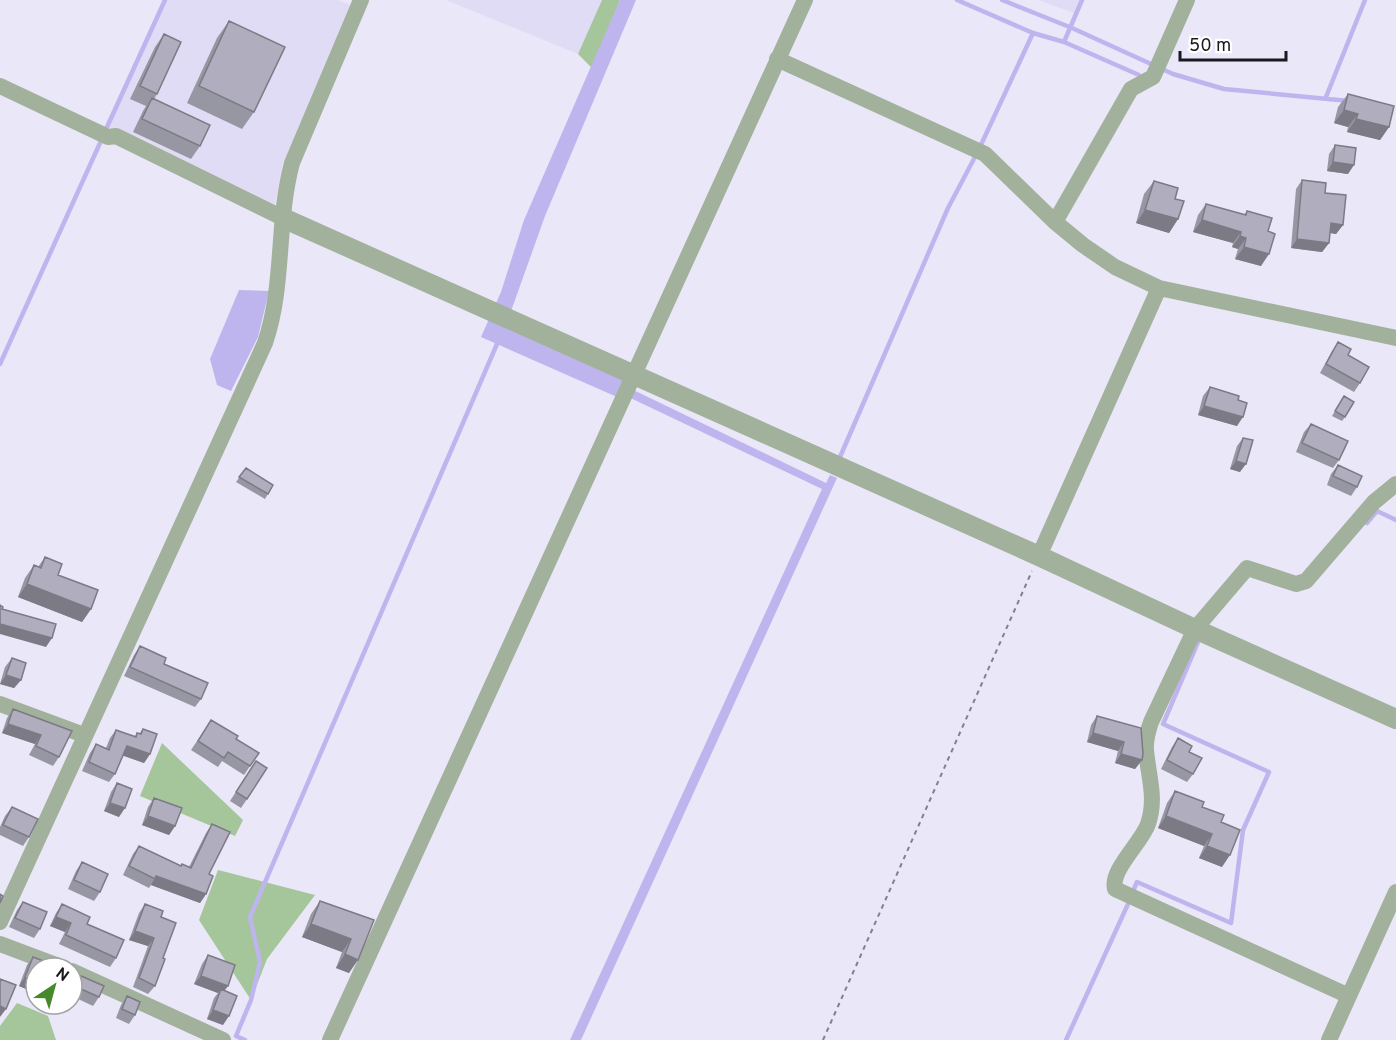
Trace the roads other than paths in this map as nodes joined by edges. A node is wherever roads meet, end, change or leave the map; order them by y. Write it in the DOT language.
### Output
graph roads {
  1 [pos="361,0"];
  2 [pos="805,0"];
  3 [pos="1187,0"];
  4 [pos="777,58"];
  5 [pos="0,86"];
  6 [pos="283,218"];
  7 [pos="1055,222"];
  8 [pos="1159,288"];
  9 [pos="1396,338"];
  10 [pos="635,375"];
  11 [pos="1396,484"];
  12 [pos="1040,556"];
  13 [pos="1195,629"];
  14 [pos="0,704"];
  15 [pos="1396,719"];
  16 [pos="84,735"];
  17 [pos="1396,892"];
  18 [pos="0,922"];
  19 [pos="0,944"];
  20 [pos="32,956"];
  21 [pos="84,976"];
  22 [pos="1349,996"];
  23 [pos="223,1040"];
  24 [pos="330,1040"];
  25 [pos="1329,1040"];
  1 -- 6 [label="street"];
  2 -- 4 [label="street"];
  3 -- 7 [label="street"];
  4 -- 7 [label="street"];
  4 -- 10 [label="street"];
  5 -- 6 [label="street"];
  6 -- 10 [label="street"];
  6 -- 16 [label="street"];
  7 -- 8 [label="street"];
  8 -- 9 [label="street"];
  8 -- 12 [label="street"];
  10 -- 12 [label="street"];
  10 -- 24 [label="street"];
  11 -- 13 [label="street"];
  12 -- 13 [label="street"];
  13 -- 15 [label="street"];
  13 -- 22 [label="street"];
  14 -- 16 [label="street"];
  16 -- 18 [label="street"];
  17 -- 22 [label="street"];
  19 -- 20 [label="street"];
  21 -- 23 [label="street"];
  22 -- 25 [label="street"];
}
